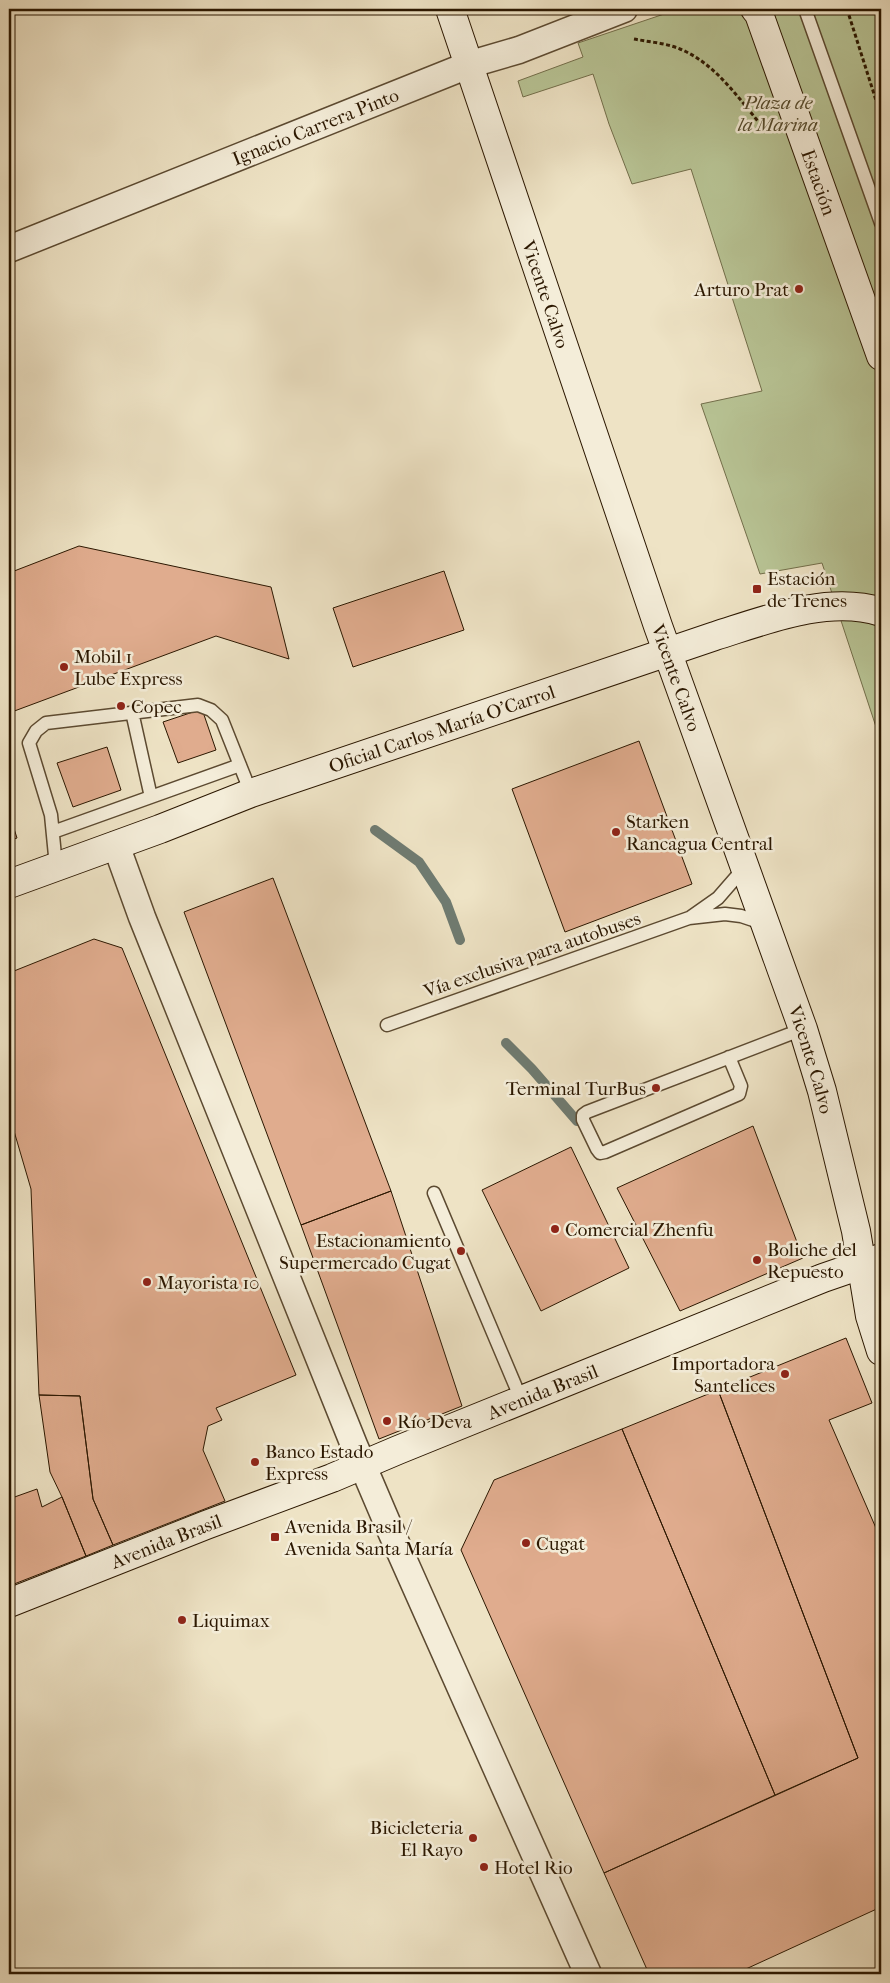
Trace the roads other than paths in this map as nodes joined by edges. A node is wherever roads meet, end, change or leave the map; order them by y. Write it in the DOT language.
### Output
graph roads {
  1 [pos="450,9"];
  2 [pos="624,9"];
  3 [pos="755,9"];
  4 [pos="804,9"];
  5 [pos="471,64"];
  6 [pos="881,223"];
  7 [pos="9,249"];
  8 [pos="881,356"];
  9 [pos="881,612"];
  10 [pos="668,651"];
  11 [pos="132,712"];
  12 [pos="240,765"];
  13 [pos="251,792"];
  14 [pos="151,797"];
  15 [pos="53,832"];
  16 [pos="116,845"];
  17 [pos="56,866"];
  18 [pos="745,867"];
  19 [pos="9,884"];
  20 [pos="689,918"];
  21 [pos="766,924"];
  22 [pos="387,1025"];
  23 [pos="803,1028"];
  24 [pos="729,1057"];
  25 [pos="434,1193"];
  26 [pos="871,1262"];
  27 [pos="881,1351"];
  28 [pos="521,1399"];
  29 [pos="363,1464"];
  30 [pos="9,1603"];
  31 [pos="588,1974"];
  1 -- 5 [label="main road, Vicente Calvo"];
  2 -- 5 [label="street, Ignacio Carrera Pinto"];
  3 -- 8 [label="main road, Estación"];
  4 -- 6 [label="lane"];
  5 -- 7 [label="street, Ignacio Carrera Pinto"];
  5 -- 10 [label="main road, Vicente Calvo"];
  9 -- 10 [label="main road, Oficial Carlos María O'Carrol"];
  10 -- 13 [label="main road, Oficial Carlos María O'Carrol"];
  10 -- 18 [label="main road, Vicente Calvo"];
  11 -- 12 [label="lane"];
  11 -- 14 [label="lane"];
  11 -- 15 [label="lane"];
  12 -- 13 [label="lane"];
  12 -- 14 [label="lane"];
  13 -- 16 [label="main road, Oficial Carlos María O'Carrol"];
  14 -- 15 [label="lane"];
  15 -- 17 [label="lane"];
  16 -- 17 [label="main road, Oficial Carlos María O'Carrol"];
  16 -- 29 [label="street"];
  17 -- 19 [label="main road, Oficial Carlos María O'Carrol"];
  18 -- 20 [label="lane, Vía exclusiva para autobuses"];
  18 -- 21 [label="main road, Vicente Calvo"];
  20 -- 21 [label="lane, Vía exclusiva para autobuses"];
  20 -- 22 [label="lane, Vía exclusiva para autobuses"];
  21 -- 23 [label="main road, Vicente Calvo"];
  23 -- 24 [label="lane"];
  23 -- 26 [label="main road, Vicente Calvo"];
  24 -- 24 [label="lane"];
  25 -- 28 [label="lane"];
  26 -- 27 [label="main road, Vicente Calvo"];
  26 -- 28 [label="main road, Avenida Brasil"];
  28 -- 29 [label="main road, Avenida Brasil"];
  29 -- 30 [label="main road, Avenida Brasil"];
  29 -- 31 [label="street"];
}
